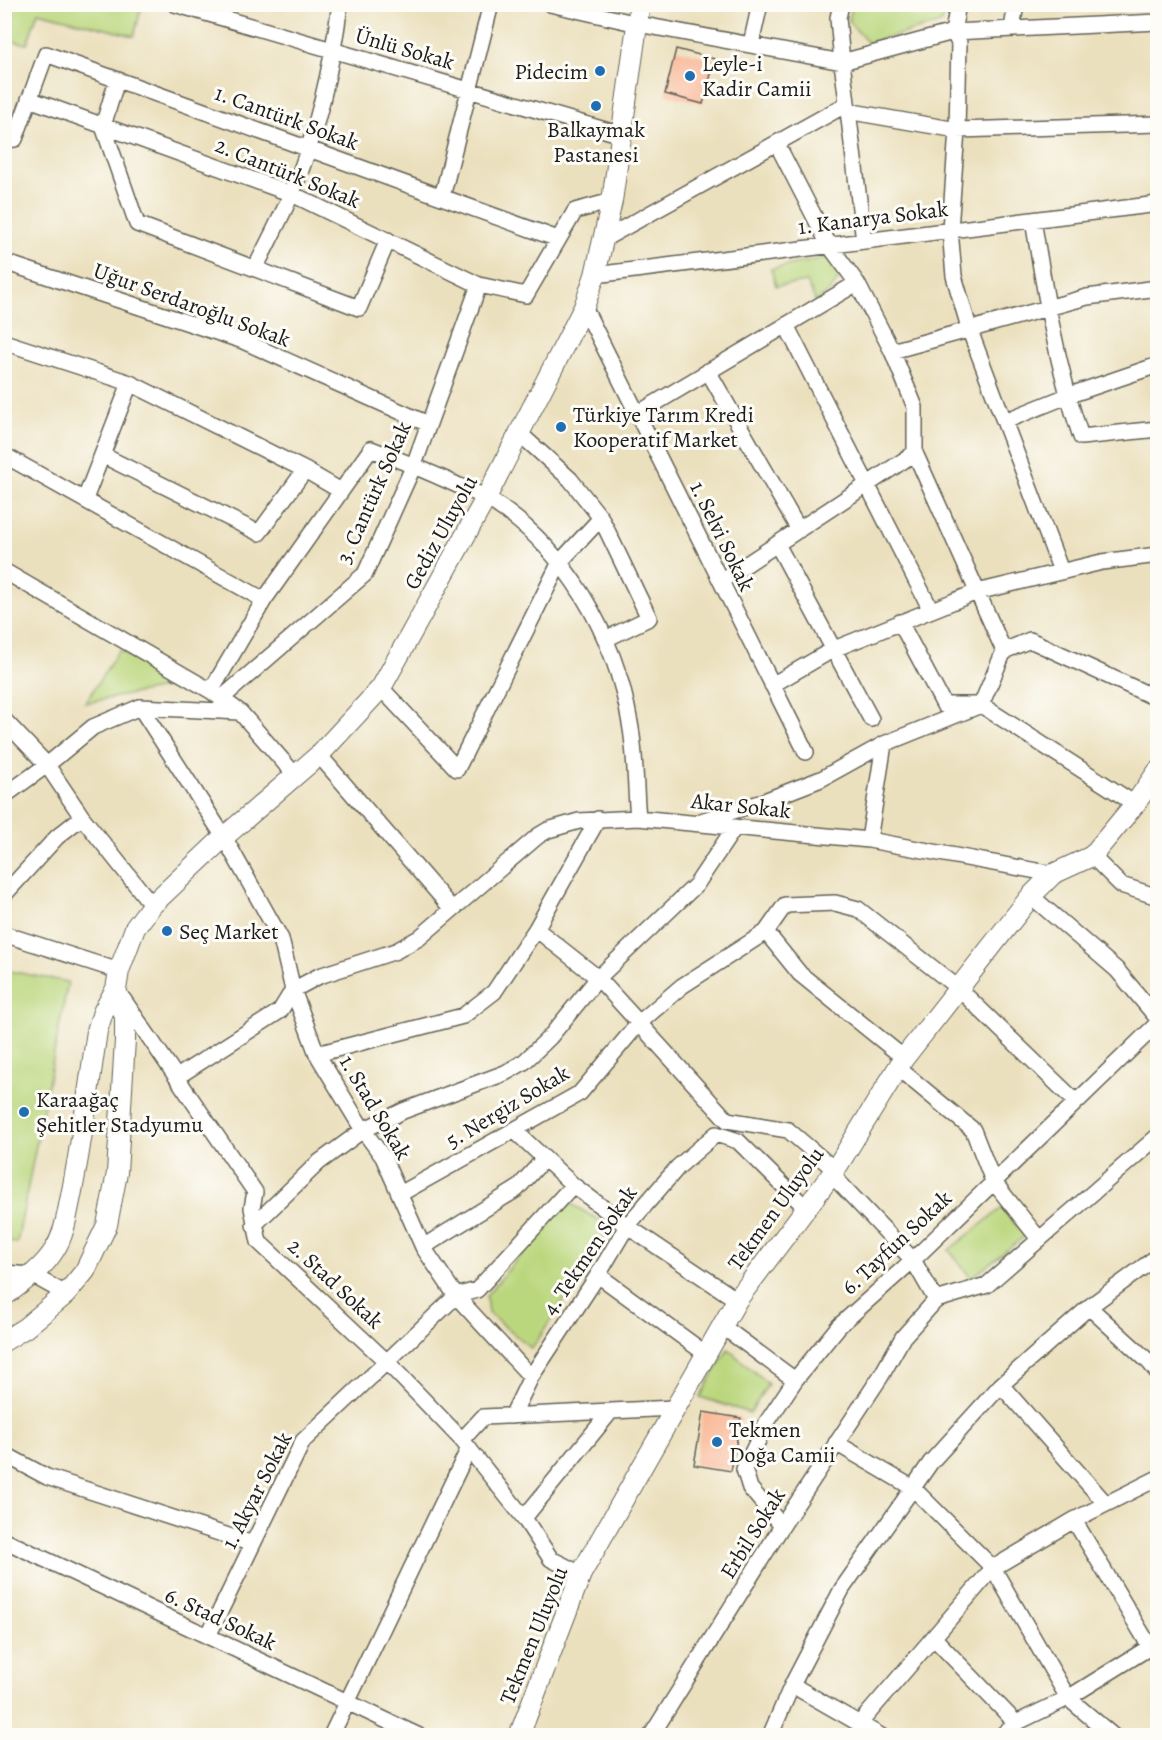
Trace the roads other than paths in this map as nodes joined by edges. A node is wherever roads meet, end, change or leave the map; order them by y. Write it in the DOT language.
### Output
graph roads {
  1 [pos="175,4"];
  2 [pos="340,4"];
  3 [pos="491,4"];
  4 [pos="550,4"];
  5 [pos="760,4"];
  6 [pos="841,4"];
  7 [pos="958,4"];
  8 [pos="1016,4"];
  9 [pos="639,14"];
  10 [pos="1158,22"];
  11 [pos="1012,29"];
  12 [pos="953,32"];
  13 [pos="751,44"];
  14 [pos="334,51"];
  15 [pos="842,62"];
  16 [pos="117,80"];
  17 [pos="469,90"];
  18 [pos="29,99"];
  19 [pos="847,108"];
  20 [pos="1158,124"];
  21 [pos="103,126"];
  22 [pos="957,130"];
  23 [pos="622,135"];
  24 [pos="4,140"];
  25 [pos="777,144"];
  26 [pos="308,148"];
  27 [pos="292,194"];
  28 [pos="442,197"];
  29 [pos="612,201"];
  30 [pos="1158,204"];
  31 [pos="1033,220"];
  32 [pos="950,230"];
  33 [pos="558,239"];
  34 [pos="604,239"];
  35 [pos="388,240"];
  36 [pos="864,241"];
  37 [pos="829,245"];
  38 [pos="4,262"];
  39 [pos="255,269"];
  40 [pos="595,275"];
  41 [pos="857,282"];
  42 [pos="479,285"];
  43 [pos="1158,288"];
  44 [pos="1047,307"];
  45 [pos="584,308"];
  46 [pos="786,325"];
  47 [pos="970,330"];
  48 [pos="4,342"];
  49 [pos="892,351"];
  50 [pos="1158,365"];
  51 [pos="708,371"];
  52 [pos="130,383"];
  53 [pos="1066,396"];
  54 [pos="637,414"];
  55 [pos="1005,421"];
  56 [pos="428,424"];
  57 [pos="1158,429"];
  58 [pos="519,433"];
  59 [pos="915,453"];
  60 [pos="4,455"];
  61 [pos="102,455"];
  62 [pos="414,465"];
  63 [pos="304,470"];
  64 [pos="867,485"];
  65 [pos="341,491"];
  66 [pos="486,498"];
  67 [pos="85,499"];
  68 [pos="601,518"];
  69 [pos="799,530"];
  70 [pos="777,544"];
  71 [pos="1158,555"];
  72 [pos="560,562"];
  73 [pos="1061,571"];
  74 [pos="6,574"];
  75 [pos="721,581"];
  76 [pos="977,592"];
  77 [pos="264,600"];
  78 [pos="931,610"];
  79 [pos="900,622"];
  80 [pos="606,639"];
  81 [pos="834,649"];
  82 [pos="1004,651"];
  83 [pos="772,685"];
  84 [pos="381,688"];
  85 [pos="216,694"];
  86 [pos="1158,699"];
  87 [pos="981,705"];
  88 [pos="140,707"];
  89 [pos="240,711"];
  90 [pos="871,719"];
  91 [pos="4,720"];
  92 [pos="884,744"];
  93 [pos="806,752"];
  94 [pos="319,755"];
  95 [pos="47,765"];
  96 [pos="1158,771"];
  97 [pos="296,776"];
  98 [pos="4,796"];
  99 [pos="1135,804"];
  100 [pos="82,817"];
  101 [pos="638,818"];
  102 [pos="598,819"];
  103 [pos="695,823"];
  104 [pos="735,827"];
  105 [pos="224,837"];
  106 [pos="869,840"];
  107 [pos="1092,856"];
  108 [pos="1053,874"];
  109 [pos="4,895"];
  110 [pos="1031,896"];
  111 [pos="1158,897"];
  112 [pos="152,905"];
  113 [pos="452,909"];
  114 [pos="536,929"];
  115 [pos="765,932"];
  116 [pos="4,934"];
  117 [pos="598,978"];
  118 [pos="118,980"];
  119 [pos="958,988"];
  120 [pos="293,990"];
  121 [pos="1158,1021"];
  122 [pos="639,1023"];
  123 [pos="317,1054"];
  124 [pos="901,1063"];
  125 [pos="177,1077"];
  126 [pos="1075,1101"];
  127 [pos="363,1130"];
  128 [pos="515,1131"];
  129 [pos="1158,1136"];
  130 [pos="544,1159"];
  131 [pos="833,1172"];
  132 [pos="993,1181"];
  133 [pos="573,1185"];
  134 [pos="400,1194"];
  135 [pos="806,1208"];
  136 [pos="254,1225"];
  137 [pos="627,1226"];
  138 [pos="1039,1239"];
  139 [pos="423,1247"];
  140 [pos="1158,1256"];
  141 [pos="913,1260"];
  142 [pos="4,1273"];
  143 [pos="32,1275"];
  144 [pos="598,1275"];
  145 [pos="66,1294"];
  146 [pos="4,1296"];
  147 [pos="456,1296"];
  148 [pos="737,1300"];
  149 [pos="936,1300"];
  150 [pos="1089,1307"];
  151 [pos="722,1326"];
  152 [pos="4,1341"];
  153 [pos="706,1353"];
  154 [pos="387,1362"];
  155 [pos="1155,1363"];
  156 [pos="531,1377"];
  157 [pos="795,1380"];
  158 [pos="1001,1385"];
  159 [pos="674,1408"];
  160 [pos="611,1411"];
  161 [pos="512,1416"];
  162 [pos="836,1443"];
  163 [pos="466,1444"];
  164 [pos="4,1454"];
  165 [pos="1157,1481"];
  166 [pos="913,1488"];
  167 [pos="1106,1504"];
  168 [pos="524,1518"];
  169 [pos="1074,1520"];
  170 [pos="783,1526"];
  171 [pos="4,1540"];
  172 [pos="253,1544"];
  173 [pos="993,1568"];
  174 [pos="581,1574"];
  175 [pos="208,1636"];
  176 [pos="934,1638"];
  177 [pos="1154,1644"];
  178 [pos="792,1685"];
  179 [pos="1068,1698"];
  180 [pos="347,1702"];
  181 [pos="860,1723"];
  182 [pos="1016,1723"];
  183 [pos="331,1736"];
  184 [pos="418,1736"];
  185 [pos="519,1736"];
  186 [pos="651,1736"];
  187 [pos="770,1736"];
  188 [pos="881,1736"];
  189 [pos="1001,1736"];
  190 [pos="1113,1736"];
  1 -- 14 [label="street, Ünlü Sokak"];
  2 -- 14 [label="street"];
  3 -- 17 [label="street"];
  4 -- 9 [label="street"];
  5 -- 13 [label="street"];
  6 -- 15 [label="street"];
  7 -- 12 [label="street"];
  8 -- 11 [label="street"];
  9 -- 13 [label="street"];
  9 -- 23 [label="street, Gediz Uluyolu"];
  10 -- 11 [label="street"];
  11 -- 12 [label="street"];
  12 -- 15 [label="street"];
  12 -- 22 [label="street"];
  13 -- 15 [label="street"];
  14 -- 17 [label="street, Ünlü Sokak"];
  14 -- 26 [label="street"];
  15 -- 19 [label="street"];
  16 -- 18 [label="street, 1. Cantürk Sokak"];
  16 -- 21 [label="street"];
  16 -- 26 [label="street, 1. Cantürk Sokak"];
  17 -- 23 [label="street, Ünlü Sokak"];
  17 -- 28 [label="street"];
  18 -- 21 [label="street, 2. Cantürk Sokak"];
  18 -- 24 [label="street"];
  19 -- 22 [label="street"];
  19 -- 25 [label="street"];
  19 -- 36 [label="street"];
  20 -- 22 [label="street"];
  21 -- 27 [label="street, 2. Cantürk Sokak"];
  21 -- 39 [label="street"];
  22 -- 32 [label="street"];
  23 -- 29 [label="street, Gediz Uluyolu"];
  25 -- 34 [label="street"];
  25 -- 37 [label="street"];
  26 -- 27 [label="street"];
  26 -- 28 [label="street, 1. Cantürk Sokak"];
  27 -- 35 [label="street, 2. Cantürk Sokak"];
  27 -- 39 [label="street"];
  28 -- 33 [label="street, 1. Cantürk Sokak"];
  29 -- 33 [label="street"];
  29 -- 34 [label="street, Gediz Uluyolu"];
  30 -- 31 [label="street, 1. Kanarya Sokak"];
  31 -- 32 [label="street, 1. Kanarya Sokak"];
  31 -- 44 [label="street"];
  32 -- 36 [label="street, 1. Kanarya Sokak"];
  32 -- 47 [label="street"];
  33 -- 42 [label="street, 2. Cantürk Sokak"];
  34 -- 40 [label="street, Gediz Uluyolu"];
  35 -- 39 [label="street"];
  35 -- 42 [label="street, 2. Cantürk Sokak"];
  36 -- 37 [label="street, 1. Kanarya Sokak"];
  37 -- 40 [label="street, 1. Kanarya Sokak"];
  37 -- 41 [label="street"];
  38 -- 56 [label="street, Uğur Serdaroğlu Sokak"];
  40 -- 45 [label="street, Gediz Uluyolu"];
  41 -- 46 [label="street"];
  41 -- 49 [label="street"];
  42 -- 56 [label="street, 3. Cantürk Sokak"];
  43 -- 44 [label="street"];
  44 -- 47 [label="street"];
  44 -- 53 [label="street"];
  45 -- 54 [label="street, 1. Selvi Sokak"];
  45 -- 58 [label="street, Gediz Uluyolu"];
  46 -- 51 [label="street"];
  46 -- 64 [label="street"];
  47 -- 49 [label="street"];
  47 -- 55 [label="street"];
  48 -- 52 [label="street"];
  49 -- 59 [label="street"];
  50 -- 53 [label="street"];
  51 -- 54 [label="street"];
  51 -- 69 [label="street"];
  52 -- 61 [label="street"];
  52 -- 63 [label="street"];
  53 -- 55 [label="street"];
  53 -- 57 [label="street"];
  54 -- 75 [label="street, 1. Selvi Sokak"];
  55 -- 73 [label="street"];
  56 -- 62 [label="street, 3. Cantürk Sokak"];
  58 -- 66 [label="street, Gediz Uluyolu"];
  58 -- 68 [label="street"];
  59 -- 64 [label="street"];
  59 -- 76 [label="street"];
  60 -- 67 [label="street"];
  61 -- 63 [label="street"];
  61 -- 67 [label="street"];
  62 -- 65 [label="street"];
  62 -- 66 [label="street"];
  62 -- 85 [label="street, 3. Cantürk Sokak"];
  63 -- 65 [label="street"];
  64 -- 69 [label="street"];
  64 -- 78 [label="street"];
  65 -- 77 [label="street"];
  66 -- 72 [label="street"];
  66 -- 84 [label="street, Gediz Uluyolu"];
  67 -- 77 [label="street"];
  68 -- 72 [label="street"];
  68 -- 80 [label="street"];
  69 -- 70 [label="street"];
  70 -- 75 [label="street"];
  70 -- 81 [label="street"];
  71 -- 73 [label="street"];
  72 -- 80 [label="street"];
  72 -- 84 [label="street"];
  73 -- 76 [label="street"];
  74 -- 85 [label="street"];
  75 -- 83 [label="street, 1. Selvi Sokak"];
  76 -- 78 [label="street"];
  76 -- 82 [label="street"];
  77 -- 85 [label="street"];
  78 -- 79 [label="street"];
  79 -- 81 [label="street"];
  79 -- 87 [label="street"];
  80 -- 101 [label="street"];
  81 -- 83 [label="street"];
  81 -- 90 [label="street"];
  82 -- 86 [label="street"];
  82 -- 87 [label="street"];
  83 -- 93 [label="street, 1. Selvi Sokak"];
  84 -- 94 [label="street, Gediz Uluyolu"];
  85 -- 89 [label="street"];
  87 -- 92 [label="street"];
  87 -- 99 [label="street"];
  88 -- 89 [label="street"];
  88 -- 95 [label="street"];
  88 -- 105 [label="street, 1. Stad Sokak"];
  89 -- 97 [label="street"];
  91 -- 95 [label="street"];
  92 -- 103 [label="street"];
  92 -- 106 [label="street"];
  94 -- 97 [label="street, Gediz Uluyolu"];
  94 -- 113 [label="street"];
  95 -- 98 [label="street"];
  95 -- 100 [label="street"];
  96 -- 99 [label="street, Tekmen Uluyolu"];
  97 -- 105 [label="street, Gediz Uluyolu"];
  99 -- 107 [label="street, Tekmen Uluyolu"];
  100 -- 109 [label="street"];
  100 -- 112 [label="street"];
  101 -- 102 [label="street, Akar Sokak"];
  101 -- 103 [label="street, Akar Sokak"];
  102 -- 113 [label="street, Akar Sokak"];
  102 -- 114 [label="street"];
  103 -- 104 [label="street, Akar Sokak"];
  104 -- 106 [label="street, Akar Sokak"];
  104 -- 117 [label="street"];
  105 -- 112 [label="street, Gediz Uluyolu"];
  105 -- 120 [label="street, 1. Stad Sokak"];
  106 -- 108 [label="street, Akar Sokak"];
  107 -- 108 [label="street, Tekmen Uluyolu"];
  107 -- 111 [label="street"];
  108 -- 110 [label="street, Tekmen Uluyolu"];
  110 -- 119 [label="street, Tekmen Uluyolu"];
  110 -- 121 [label="street"];
  112 -- 118 [label="street, Gediz Uluyolu"];
  113 -- 120 [label="street, Akar Sokak"];
  114 -- 117 [label="street"];
  114 -- 123 [label="street"];
  115 -- 119 [label="street"];
  115 -- 122 [label="street, 5. Nergiz Sokak"];
  115 -- 124 [label="street"];
  116 -- 118 [label="street"];
  117 -- 122 [label="street"];
  117 -- 127 [label="street"];
  118 -- 125 [label="street"];
  118 -- 143 [label="street, Gediz Uluyolu"];
  118 -- 145 [label="street"];
  119 -- 124 [label="street, Tekmen Uluyolu"];
  119 -- 126 [label="street"];
  120 -- 123 [label="street, 1. Stad Sokak"];
  120 -- 125 [label="street"];
  121 -- 126 [label="street, 6. Tayfun Sokak"];
  122 -- 128 [label="street, 5. Nergiz Sokak"];
  122 -- 131 [label="street"];
  123 -- 127 [label="street, 1. Stad Sokak"];
  124 -- 131 [label="street, Tekmen Uluyolu"];
  124 -- 132 [label="street"];
  125 -- 136 [label="street"];
  126 -- 132 [label="street, 6. Tayfun Sokak"];
  127 -- 134 [label="street, 1. Stad Sokak"];
  127 -- 136 [label="street"];
  128 -- 130 [label="street"];
  128 -- 134 [label="street, 5. Nergiz Sokak"];
  129 -- 138 [label="street"];
  130 -- 133 [label="street"];
  130 -- 139 [label="street"];
  131 -- 135 [label="street, Tekmen Uluyolu"];
  131 -- 141 [label="street"];
  132 -- 138 [label="street"];
  132 -- 141 [label="street, 6. Tayfun Sokak"];
  133 -- 137 [label="street"];
  133 -- 147 [label="street, 1. Akyar Sokak"];
  134 -- 139 [label="street, 1. Stad Sokak"];
  135 -- 137 [label="street, 4. Tekmen Sokak"];
  135 -- 148 [label="street, Tekmen Uluyolu"];
  136 -- 154 [label="street, 2. Stad Sokak"];
  137 -- 144 [label="street, 4. Tekmen Sokak"];
  137 -- 148 [label="street"];
  138 -- 149 [label="street"];
  139 -- 147 [label="street, 1. Stad Sokak"];
  140 -- 150 [label="street"];
  141 -- 149 [label="street"];
  141 -- 157 [label="street, 6. Tayfun Sokak"];
  142 -- 143 [label="street"];
  143 -- 145 [label="street"];
  143 -- 146 [label="street, Gediz Uluyolu"];
  144 -- 153 [label="street"];
  144 -- 156 [label="street, 4. Tekmen Sokak"];
  145 -- 152 [label="street"];
  147 -- 154 [label="street, 1. Akyar Sokak"];
  147 -- 156 [label="street, 1. Stad Sokak"];
  148 -- 151 [label="street, Tekmen Uluyolu"];
  149 -- 162 [label="street, Erbil Sokak"];
  150 -- 155 [label="street"];
  150 -- 158 [label="street"];
  151 -- 153 [label="street, Tekmen Uluyolu"];
  151 -- 157 [label="street"];
  153 -- 159 [label="street, Tekmen Uluyolu"];
  154 -- 163 [label="street, 2. Stad Sokak"];
  154 -- 172 [label="street, 1. Akyar Sokak"];
  156 -- 161 [label="street, 4. Tekmen Sokak"];
  157 -- 170 [label="street, 6. Tayfun Sokak"];
  158 -- 166 [label="street"];
  158 -- 167 [label="street"];
  159 -- 160 [label="street"];
  159 -- 174 [label="street, Tekmen Uluyolu"];
  160 -- 161 [label="street"];
  160 -- 168 [label="street"];
  161 -- 163 [label="street"];
  162 -- 166 [label="street"];
  162 -- 170 [label="street, Erbil Sokak"];
  163 -- 168 [label="street, 2. Stad Sokak"];
  163 -- 180 [label="street"];
  164 -- 172 [label="street"];
  165 -- 167 [label="street"];
  166 -- 173 [label="street"];
  166 -- 178 [label="street"];
  167 -- 169 [label="street"];
  168 -- 174 [label="street, 2. Stad Sokak"];
  169 -- 173 [label="street"];
  169 -- 177 [label="street"];
  170 -- 186 [label="street, Erbil Sokak"];
  171 -- 175 [label="street, 6. Stad Sokak"];
  172 -- 175 [label="street, 1. Akyar Sokak"];
  173 -- 176 [label="street"];
  173 -- 179 [label="street"];
  174 -- 185 [label="street, Tekmen Uluyolu"];
  175 -- 180 [label="street, 6. Stad Sokak"];
  176 -- 181 [label="street"];
  176 -- 182 [label="street"];
  177 -- 179 [label="street"];
  178 -- 181 [label="street"];
  178 -- 187 [label="street"];
  179 -- 182 [label="street"];
  179 -- 190 [label="street"];
  180 -- 183 [label="street"];
  180 -- 184 [label="street, 6. Stad Sokak"];
  181 -- 188 [label="street"];
  182 -- 189 [label="street"];
}
